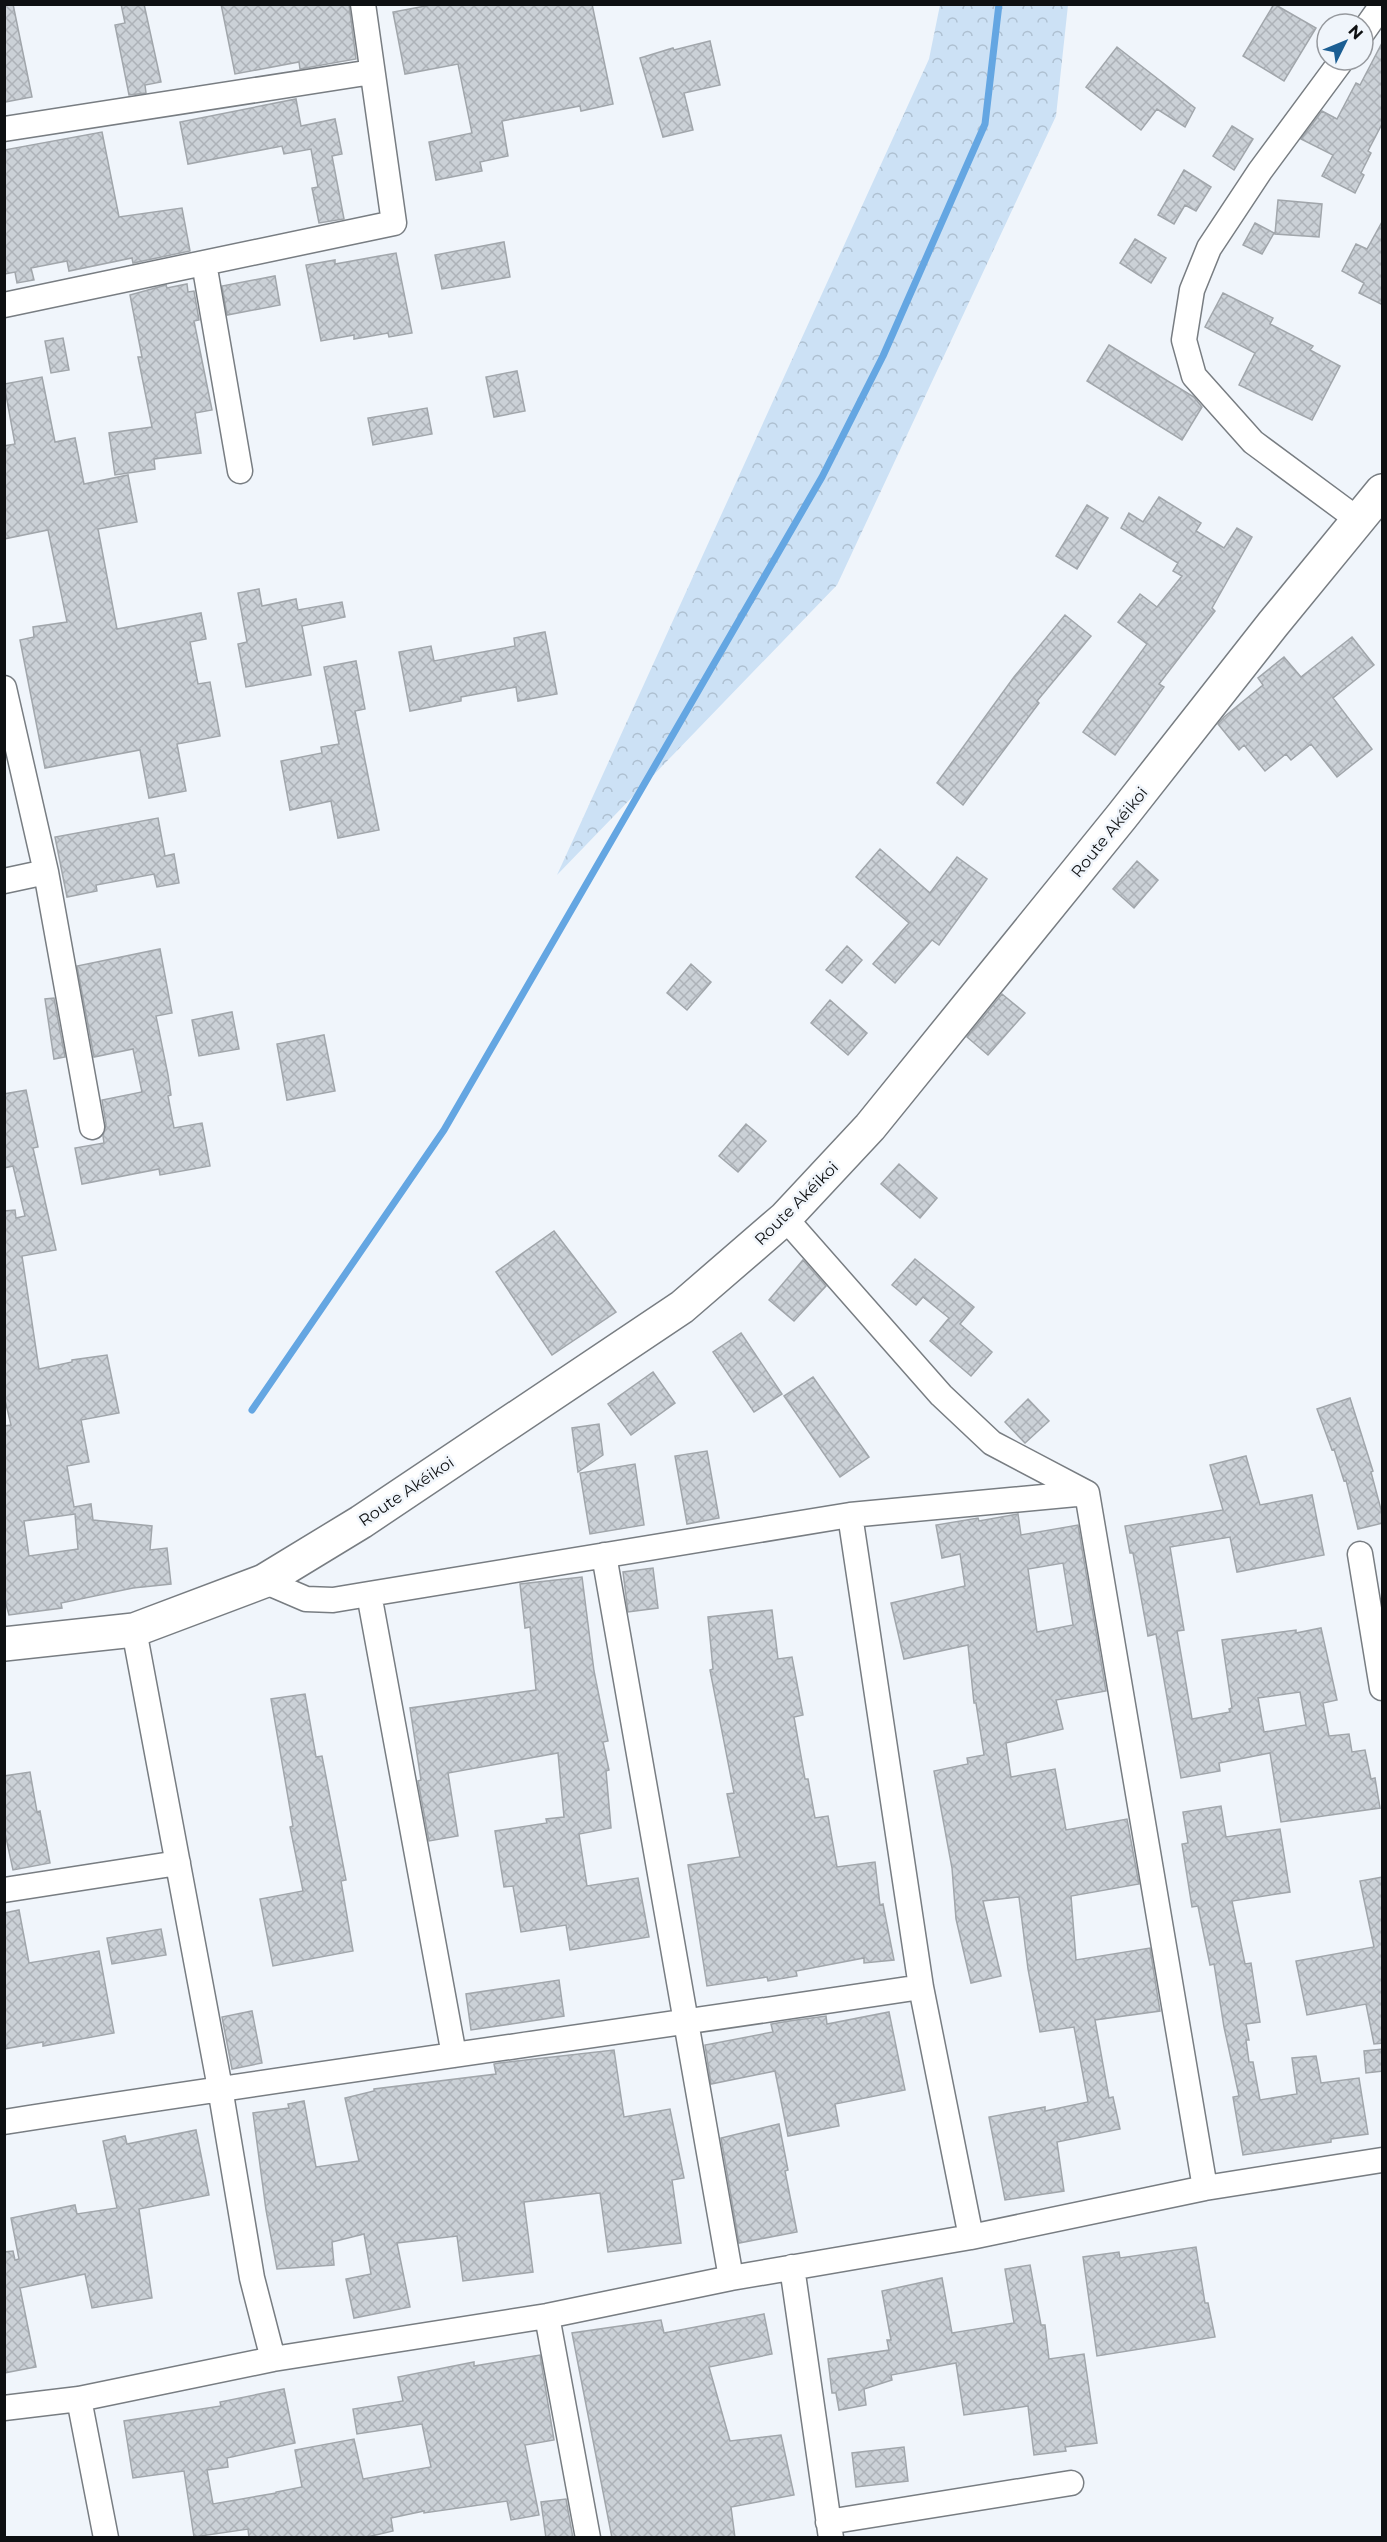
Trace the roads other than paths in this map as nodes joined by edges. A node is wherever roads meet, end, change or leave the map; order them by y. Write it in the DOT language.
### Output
graph roads {
  1 [pos="363,4"];
  2 [pos="372,72"];
  3 [pos="1333,72"];
  4 [pos="4,129"];
  5 [pos="204,263"];
  6 [pos="4,305"];
  7 [pos="240,471"];
  8 [pos="1383,491"];
  9 [pos="1358,519"];
  10 [pos="4,688"];
  11 [pos="46,872"];
  12 [pos="4,881"];
  13 [pos="92,1127"];
  14 [pos="785,1218"];
  15 [pos="1087,1493"];
  16 [pos="850,1515"];
  17 [pos="1360,1554"];
  18 [pos="604,1555"];
  19 [pos="264,1581"];
  20 [pos="369,1594"];
  21 [pos="134,1630"];
  22 [pos="4,1644"];
  23 [pos="1383,1688"];
  24 [pos="177,1863"];
  25 [pos="4,1890"];
  26 [pos="921,1987"];
  27 [pos="686,2023"];
  28 [pos="454,2055"];
  29 [pos="220,2088"];
  30 [pos="4,2122"];
  31 [pos="1383,2160"];
  32 [pos="1205,2188"];
  33 [pos="971,2237"];
  34 [pos="792,2267"];
  35 [pos="731,2278"];
  36 [pos="547,2316"];
  37 [pos="273,2359"];
  38 [pos="79,2399"];
  39 [pos="4,2408"];
  40 [pos="1071,2483"];
  41 [pos="830,2530"];
  42 [pos="106,2538"];
  43 [pos="588,2538"];
  1 -- 2 [label="street"];
  2 -- 4 [label="street"];
  2 -- 5 [label="street"];
  3 -- 9 [label="street"];
  5 -- 6 [label="street"];
  5 -- 7 [label="street"];
  8 -- 9 [label="street, Route Akéikoi"];
  9 -- 14 [label="street, Route Akéikoi"];
  10 -- 11 [label="street"];
  11 -- 12 [label="street"];
  11 -- 13 [label="street"];
  14 -- 15 [label="street"];
  14 -- 19 [label="street, Route Akéikoi"];
  15 -- 16 [label="street"];
  15 -- 32 [label="street"];
  16 -- 18 [label="street"];
  16 -- 26 [label="street"];
  17 -- 23 [label="street"];
  18 -- 20 [label="street"];
  18 -- 27 [label="street"];
  19 -- 20 [label="street"];
  19 -- 21 [label="street, Route Akéikoi"];
  20 -- 28 [label="street"];
  21 -- 22 [label="street, Route Akéikoi"];
  21 -- 24 [label="street"];
  24 -- 25 [label="street"];
  24 -- 29 [label="street"];
  26 -- 27 [label="street"];
  26 -- 33 [label="street"];
  27 -- 28 [label="street"];
  27 -- 35 [label="street"];
  28 -- 29 [label="street"];
  29 -- 30 [label="street"];
  29 -- 37 [label="street"];
  31 -- 32 [label="street"];
  32 -- 33 [label="street"];
  33 -- 34 [label="street"];
  34 -- 35 [label="street"];
  34 -- 41 [label="street"];
  35 -- 36 [label="street"];
  36 -- 37 [label="street"];
  36 -- 43 [label="street"];
  37 -- 38 [label="street"];
  38 -- 39 [label="street"];
  38 -- 42 [label="street"];
  40 -- 41 [label="street"];
}
